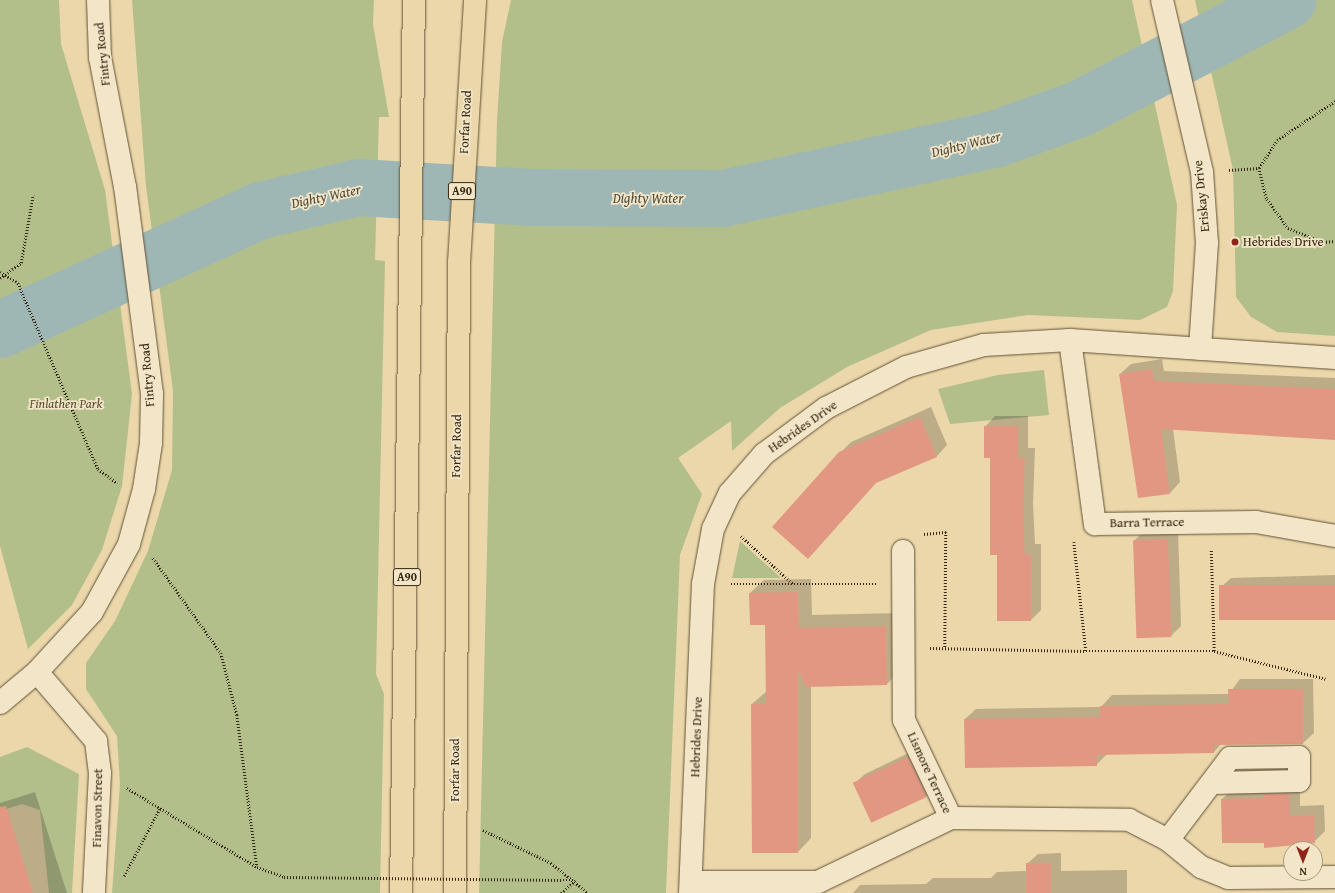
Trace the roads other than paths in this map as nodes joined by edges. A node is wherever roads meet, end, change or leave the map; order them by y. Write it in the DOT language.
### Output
graph roads {
  1 [pos="98,0"];
  2 [pos="414,0"];
  3 [pos="475,0"];
  4 [pos="1162,1"];
  5 [pos="1070,340"];
  6 [pos="1200,349"];
  7 [pos="1335,358"];
  8 [pos="1335,536"];
  9 [pos="903,551"];
  10 [pos="37,672"];
  11 [pos="0,703"];
  12 [pos="1213,783"];
  13 [pos="951,818"];
  14 [pos="1168,840"];
  15 [pos="1335,877"];
  16 [pos="691,888"];
  17 [pos="94,893"];
  18 [pos="401,893"];
  19 [pos="454,893"];
  1 -- 10 [label="street, Fintry Road"];
  2 -- 18 [label="highway, A90"];
  3 -- 19 [label="highway, Forfar Road / A90"];
  4 -- 6 [label="street, Eriskay Drive"];
  5 -- 6 [label="street, Hebrides Drive"];
  5 -- 8 [label="street, Barra Terrace"];
  5 -- 16 [label="street, Hebrides Drive"];
  6 -- 7 [label="street, Hebrides Drive"];
  9 -- 13 [label="street, Lismore Terrace"];
  10 -- 11 [label="street, Fintry Road"];
  10 -- 17 [label="street, Finavon Street"];
  12 -- 14 [label="street"];
  13 -- 14 [label="street"];
  13 -- 16 [label="street, Lismore Terrace"];
  14 -- 15 [label="street"];
}
